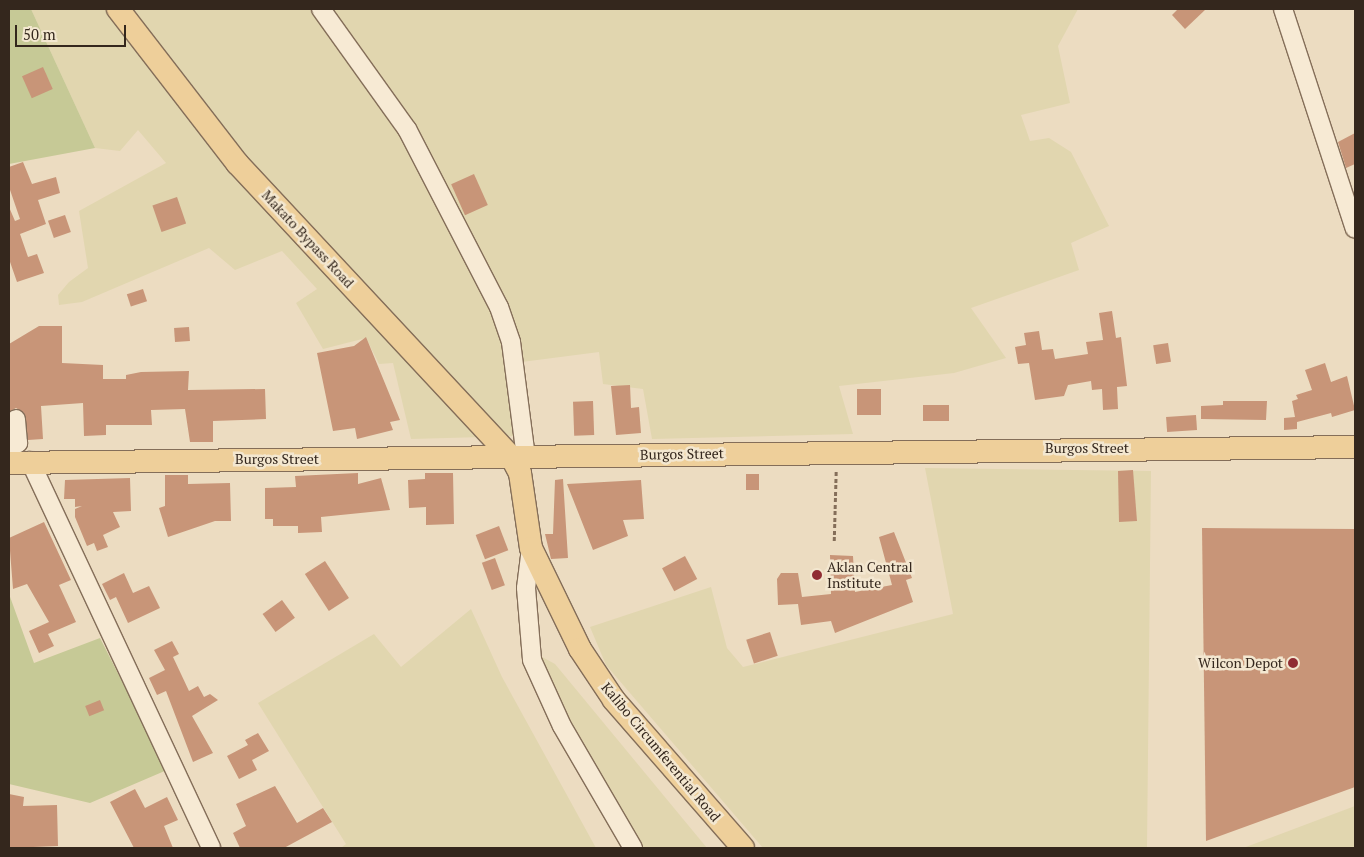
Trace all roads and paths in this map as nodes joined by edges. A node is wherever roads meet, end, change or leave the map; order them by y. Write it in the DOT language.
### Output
graph roads {
  1 [pos="118,9"];
  2 [pos="322,9"];
  3 [pos="1283,9"];
  4 [pos="1355,230"];
  5 [pos="16,419"];
  6 [pos="9,446"];
  7 [pos="1355,447"];
  8 [pos="837,452"];
  9 [pos="519,458"];
  10 [pos="19,462"];
  11 [pos="834,541"];
  12 [pos="531,548"];
  13 [pos="211,848"];
  14 [pos="633,848"];
  15 [pos="743,848"];
  1 -- 9 [label="main road, Makato Bypass Road"];
  2 -- 9 [label="street"];
  3 -- 4 [label="street"];
  5 -- 6 [label="street"];
  7 -- 8 [label="main road, Burgos Street"];
  8 -- 9 [label="main road, Burgos Street"];
  8 -- 11 [label="path"];
  9 -- 10 [label="main road, Burgos Street"];
  9 -- 12 [label="main road, Kalibo Circumferential Road"];
  10 -- 13 [label="street"];
  12 -- 14 [label="street"];
  12 -- 15 [label="main road, Kalibo Circumferential Road"];
}
